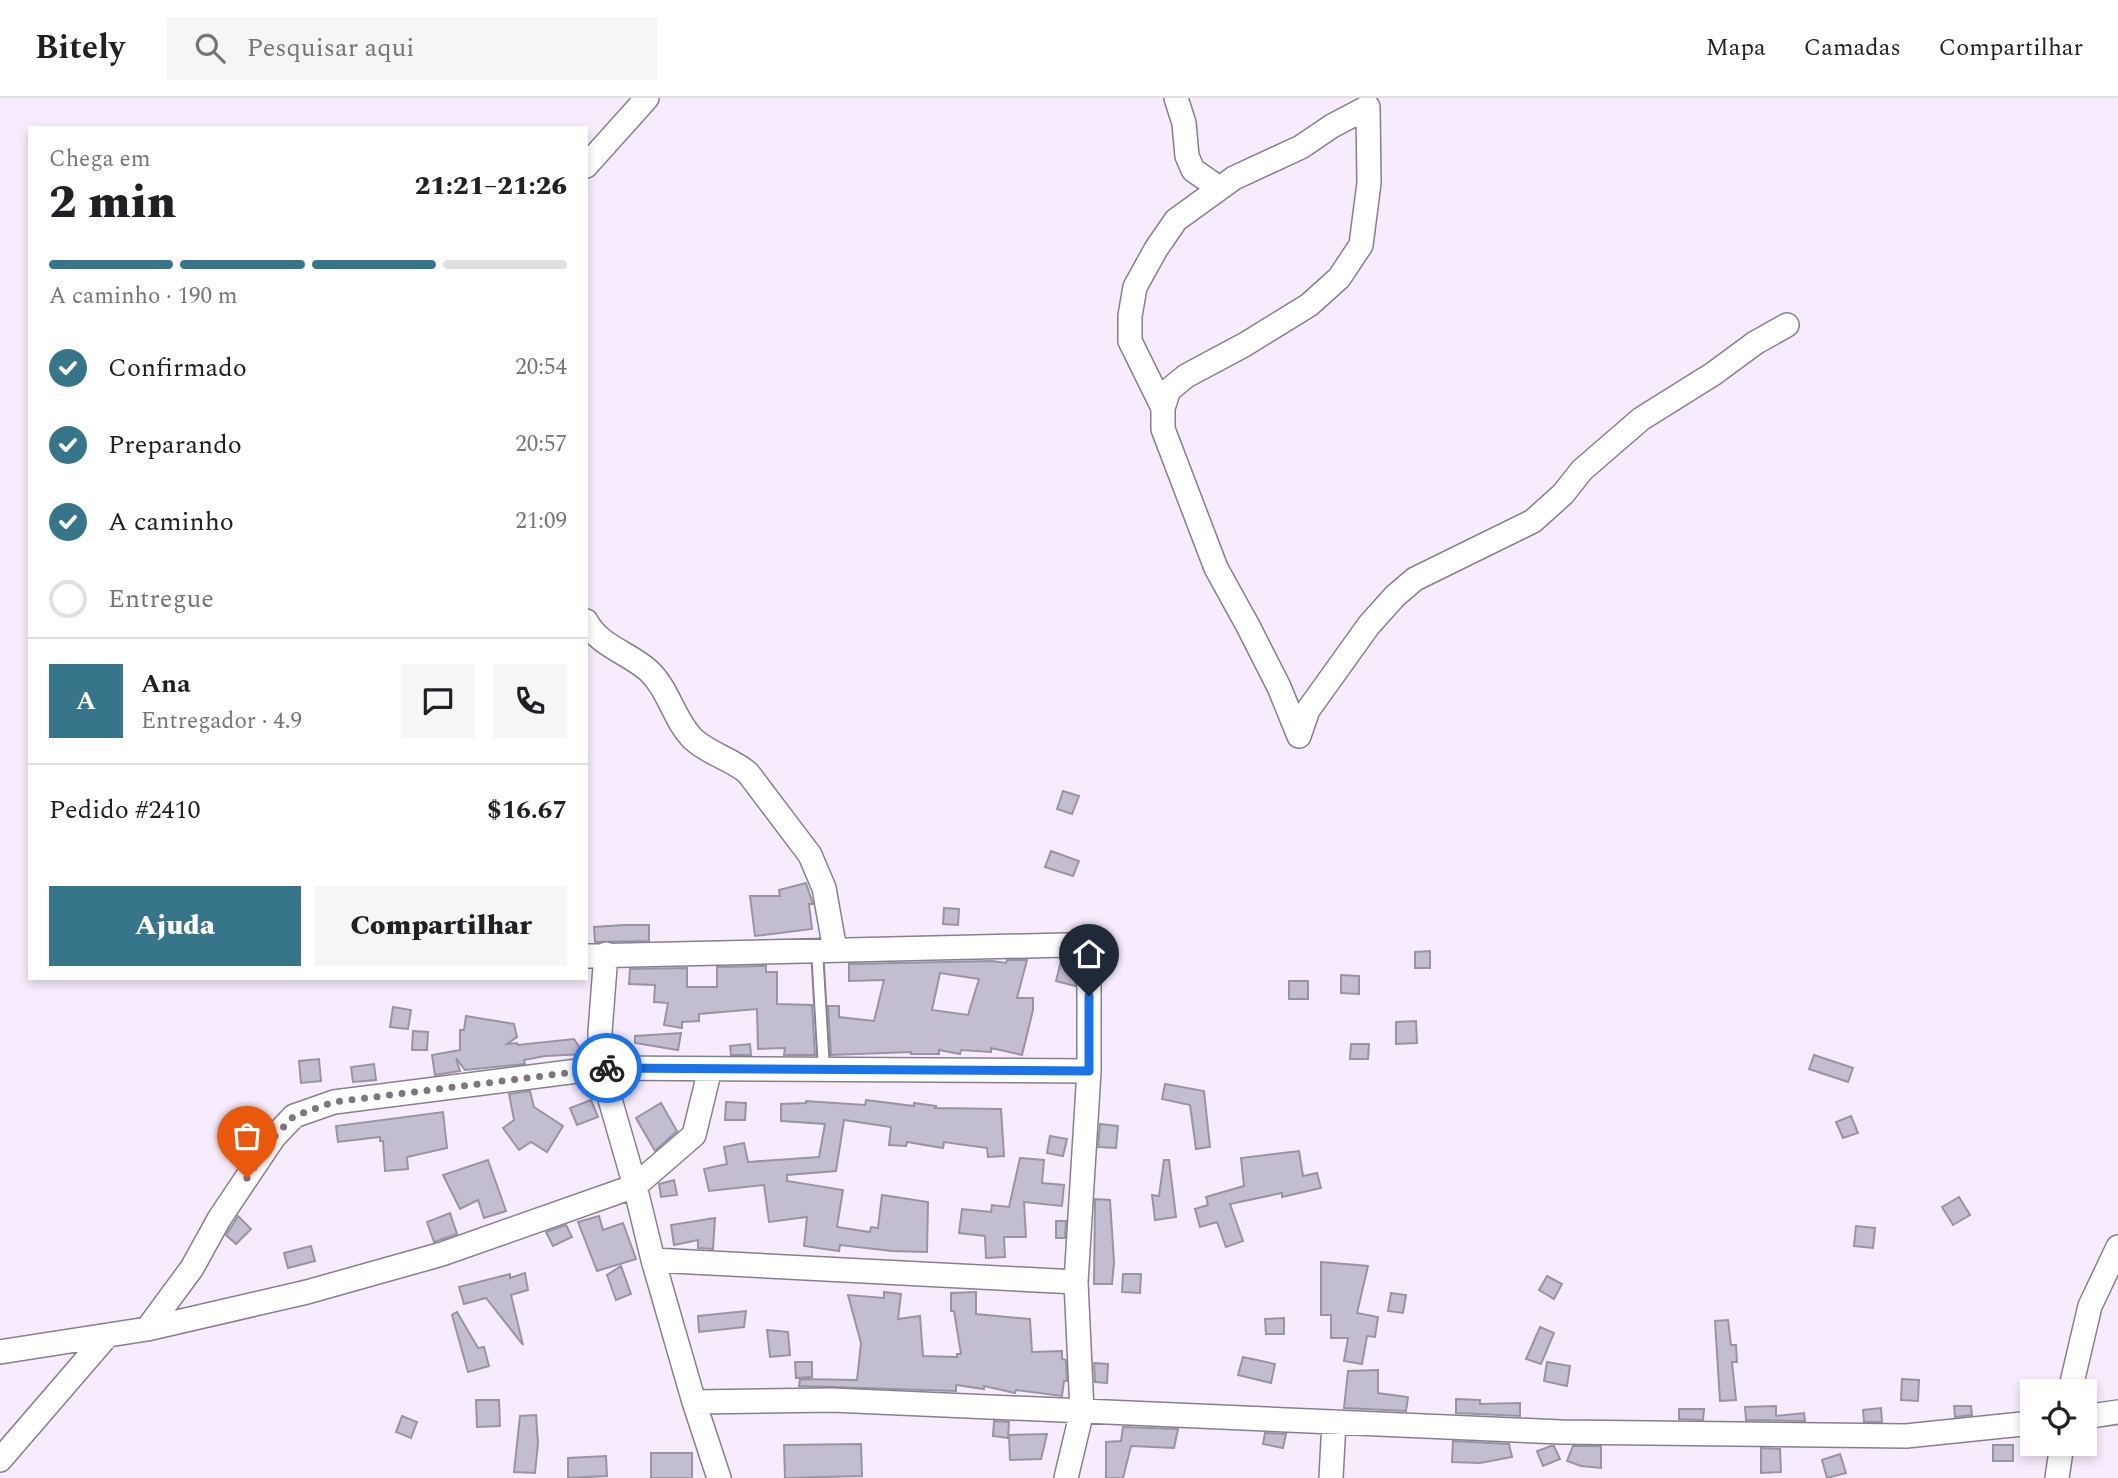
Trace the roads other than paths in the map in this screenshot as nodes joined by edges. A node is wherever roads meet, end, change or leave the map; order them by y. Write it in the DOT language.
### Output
graph roads {
  1 [pos="647,98"];
  2 [pos="1176,98"];
  3 [pos="588,164"];
  4 [pos="1219,188"];
  5 [pos="1787,325"];
  6 [pos="1163,408"];
  7 [pos="588,625"];
  8 [pos="826,950"];
  9 [pos="596,955"];
  10 [pos="601,1068"];
  11 [pos="710,1069"];
  12 [pos="824,1069"];
  13 [pos="1089,1071"];
  14 [pos="635,1186"];
  15 [pos="2118,1247"];
  16 [pos="653,1260"];
  17 [pos="1076,1282"];
  18 [pos="147,1329"];
  19 [pos="106,1338"];
  20 [pos="0,1352"];
  21 [pos="2073,1379"];
  22 [pos="694,1402"];
  23 [pos="1082,1411"];
  24 [pos="2118,1412"];
  25 [pos="2097,1415"];
  26 [pos="1334,1422"];
  27 [pos="2020,1424"];
  28 [pos="2060,1456"];
  29 [pos="0,1460"];
  30 [pos="719,1478"];
  31 [pos="1066,1478"];
  32 [pos="1331,1478"];
  33 [pos="2057,1478"];
  1 -- 3 [label="street"];
  2 -- 4 [label="street"];
  4 -- 6 [label="street"];
  4 -- 6 [label="street"];
  5 -- 6 [label="street"];
  7 -- 8 [label="street"];
  8 -- 9 [label="street"];
  8 -- 12 [label="lane"];
  8 -- 13 [label="street"];
  9 -- 10 [label="street"];
  10 -- 11 [label="street"];
  10 -- 14 [label="street"];
  10 -- 18 [label="street"];
  11 -- 12 [label="street"];
  11 -- 14 [label="street"];
  12 -- 13 [label="street"];
  13 -- 17 [label="street"];
  14 -- 16 [label="street"];
  14 -- 18 [label="street"];
  15 -- 21 [label="street"];
  16 -- 17 [label="street"];
  16 -- 22 [label="street"];
  17 -- 23 [label="street"];
  18 -- 19 [label="street"];
  19 -- 20 [label="street"];
  19 -- 29 [label="street"];
  22 -- 23 [label="street"];
  22 -- 30 [label="street"];
  23 -- 26 [label="street"];
  23 -- 31 [label="street"];
  24 -- 25 [label="street"];
  26 -- 27 [label="street"];
  26 -- 32 [label="street"];
  28 -- 33 [label="street"];
}
